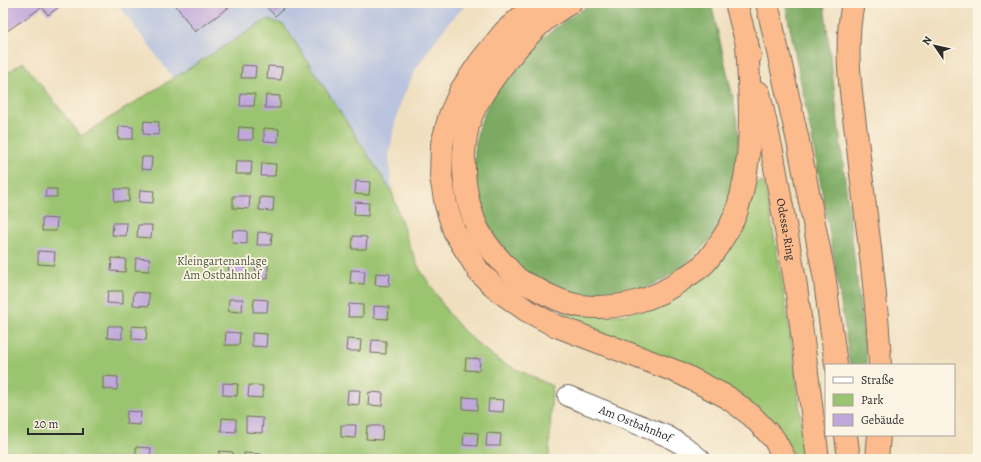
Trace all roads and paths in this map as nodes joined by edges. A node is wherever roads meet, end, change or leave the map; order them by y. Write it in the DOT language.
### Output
graph roads {
  1 [pos="536,3"];
  2 [pos="570,3"];
  3 [pos="736,3"];
  4 [pos="767,3"];
  5 [pos="853,3"];
  6 [pos="747,42"];
  7 [pos="836,364"];
  8 [pos="880,364"];
  9 [pos="568,396"];
  10 [pos="846,436"];
  11 [pos="879,436"];
  12 [pos="700,459"];
  13 [pos="785,459"];
  14 [pos="818,459"];
  15 [pos="849,459"];
  16 [pos="877,459"];
  1 -- 13 [label="highway"];
  2 -- 6 [label="highway"];
  3 -- 6 [label="highway, Odessa-Ring"];
  4 -- 7 [label="highway"];
  5 -- 8 [label="highway"];
  6 -- 14 [label="highway, Odessa-Ring"];
  9 -- 12 [label="street, Am Ostbahnhof"];
  10 -- 15 [label="highway"];
  11 -- 16 [label="highway"];
}
